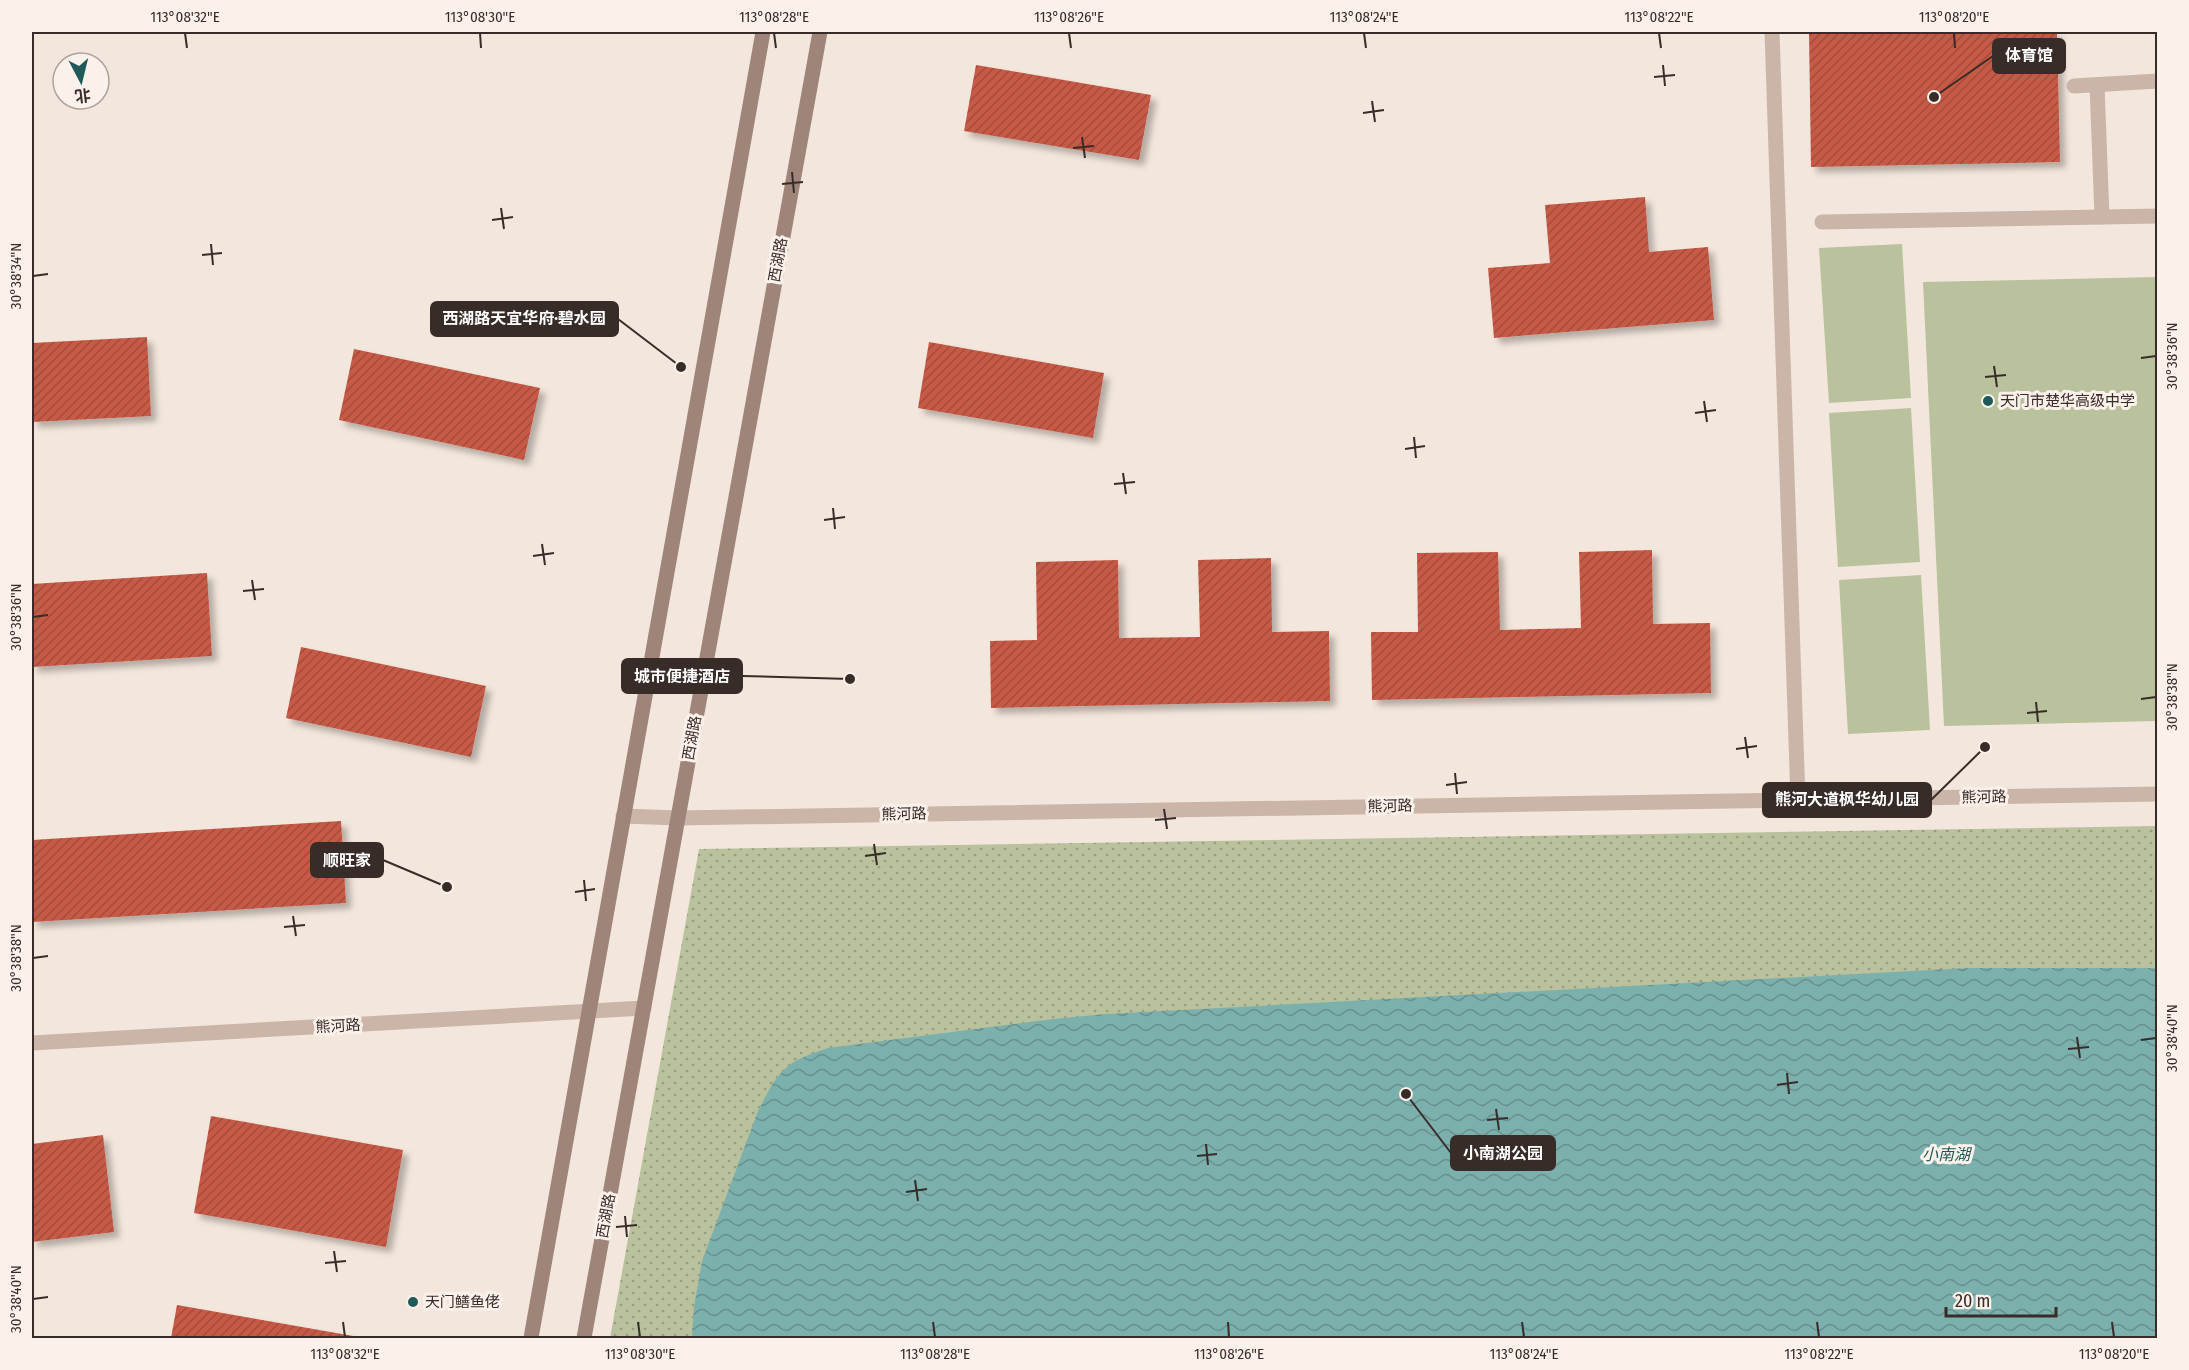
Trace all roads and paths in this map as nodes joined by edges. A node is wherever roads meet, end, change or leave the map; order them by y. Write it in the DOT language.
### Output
graph roads {
  1 [pos="763,32"];
  2 [pos="820,32"];
  3 [pos="1772,32"];
  4 [pos="2157,81"];
  5 [pos="2097,85"];
  6 [pos="2074,86"];
  7 [pos="2157,216"];
  8 [pos="2102,218"];
  9 [pos="1822,222"];
  10 [pos="2157,794"];
  11 [pos="1798,800"];
  12 [pos="623,816"];
  13 [pos="678,818"];
  14 [pos="644,1008"];
  15 [pos="588,1011"];
  16 [pos="32,1043"];
  17 [pos="531,1338"];
  18 [pos="584,1338"];
  1 -- 12 [label="main road"];
  2 -- 13 [label="main road, 西湖路"];
  3 -- 11 [label="street"];
  4 -- 5 [label="street"];
  5 -- 6 [label="street"];
  5 -- 8 [label="street"];
  7 -- 8 [label="street"];
  8 -- 9 [label="street"];
  10 -- 11 [label="street, 熊河路"];
  11 -- 13 [label="street, 熊河路"];
  12 -- 13 [label="street, 熊河路"];
  12 -- 15 [label="main road"];
  13 -- 14 [label="main road, 西湖路"];
  14 -- 15 [label="street, 熊河路"];
  14 -- 18 [label="main road, 西湖路"];
  15 -- 16 [label="street, 熊河路"];
  15 -- 17 [label="main road"];
}
